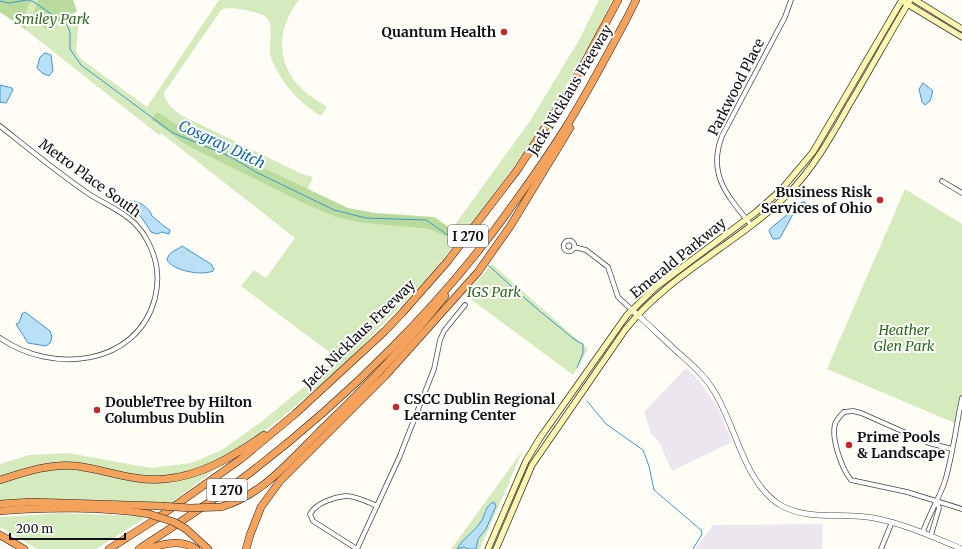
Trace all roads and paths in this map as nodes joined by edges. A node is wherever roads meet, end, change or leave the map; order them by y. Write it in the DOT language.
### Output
graph roads {
  1 [pos="618,0"];
  2 [pos="636,0"];
  3 [pos="791,0"];
  4 [pos="914,0"];
  5 [pos="904,1"];
  6 [pos="627,18"];
  7 [pos="962,28"];
  8 [pos="962,37"];
  9 [pos="0,126"];
  10 [pos="942,181"];
  11 [pos="962,193"];
  12 [pos="746,219"];
  13 [pos="751,225"];
  14 [pos="482,245"];
  15 [pos="574,247"];
  16 [pos="465,304"];
  17 [pos="632,310"];
  18 [pos="637,315"];
  19 [pos="0,338"];
  20 [pos="962,401"];
  21 [pos="841,407"];
  22 [pos="301,408"];
  23 [pos="844,412"];
  24 [pos="952,449"];
  25 [pos="0,480"];
  26 [pos="937,502"];
  27 [pos="0,504"];
  28 [pos="377,506"];
  29 [pos="962,509"];
  30 [pos="0,511"];
  31 [pos="892,522"];
  32 [pos="923,532"];
  33 [pos="0,535"];
  34 [pos="931,535"];
  35 [pos="24,549"];
  36 [pos="109,549"];
  37 [pos="139,549"];
  38 [pos="149,549"];
  39 [pos="196,549"];
  40 [pos="208,549"];
  41 [pos="246,549"];
  42 [pos="357,549"];
  43 [pos="488,549"];
  44 [pos="496,549"];
  45 [pos="881,549"];
  46 [pos="962,549"];
  1 -- 22 [label="highway, Jack Nicklaus Freeway / I 270"];
  2 -- 6 [label="highway, Jack Nicklaus Freeway / I 270"];
  3 -- 12 [label="street, Parkwood Place"];
  4 -- 7 [label="main road"];
  5 -- 8 [label="main road"];
  5 -- 12 [label="main road, Emerald Parkway"];
  5 -- 13 [label="main road, Emerald Parkway"];
  6 -- 14 [label="highway, Jack Nicklaus Freeway / I 270"];
  6 -- 41 [label="highway"];
  9 -- 19 [label="street, Metro Place South"];
  10 -- 11 [label="street"];
  12 -- 13 [label="street, Parkwood Place"];
  12 -- 17 [label="main road, Emerald Parkway"];
  13 -- 18 [label="main road, Emerald Parkway"];
  14 -- 27 [label="highway, bridge"];
  14 -- 37 [label="highway, Jack Nicklaus Freeway / I 270"];
  15 -- 17 [label="street"];
  16 -- 28 [label="street"];
  17 -- 18 [label="street"];
  17 -- 43 [label="main road, Emerald Parkway"];
  18 -- 31 [label="street"];
  18 -- 44 [label="main road, Emerald Parkway"];
  20 -- 24 [label="street"];
  21 -- 23 [label="street"];
  22 -- 25 [label="highway"];
  22 -- 36 [label="highway, Jack Nicklaus Freeway / I 270"];
  23 -- 24 [label="street"];
  23 -- 26 [label="street"];
  24 -- 26 [label="street"];
  26 -- 29 [label="street"];
  26 -- 32 [label="street"];
  26 -- 34 [label="street"];
  28 -- 42 [label="street"];
  28 -- 42 [label="street"];
  30 -- 40 [label="highway, bridge"];
  31 -- 32 [label="street"];
  31 -- 45 [label="street"];
  32 -- 34 [label="street"];
  33 -- 35 [label="highway"];
  34 -- 46 [label="street"];
  38 -- 39 [label="highway"];
}
